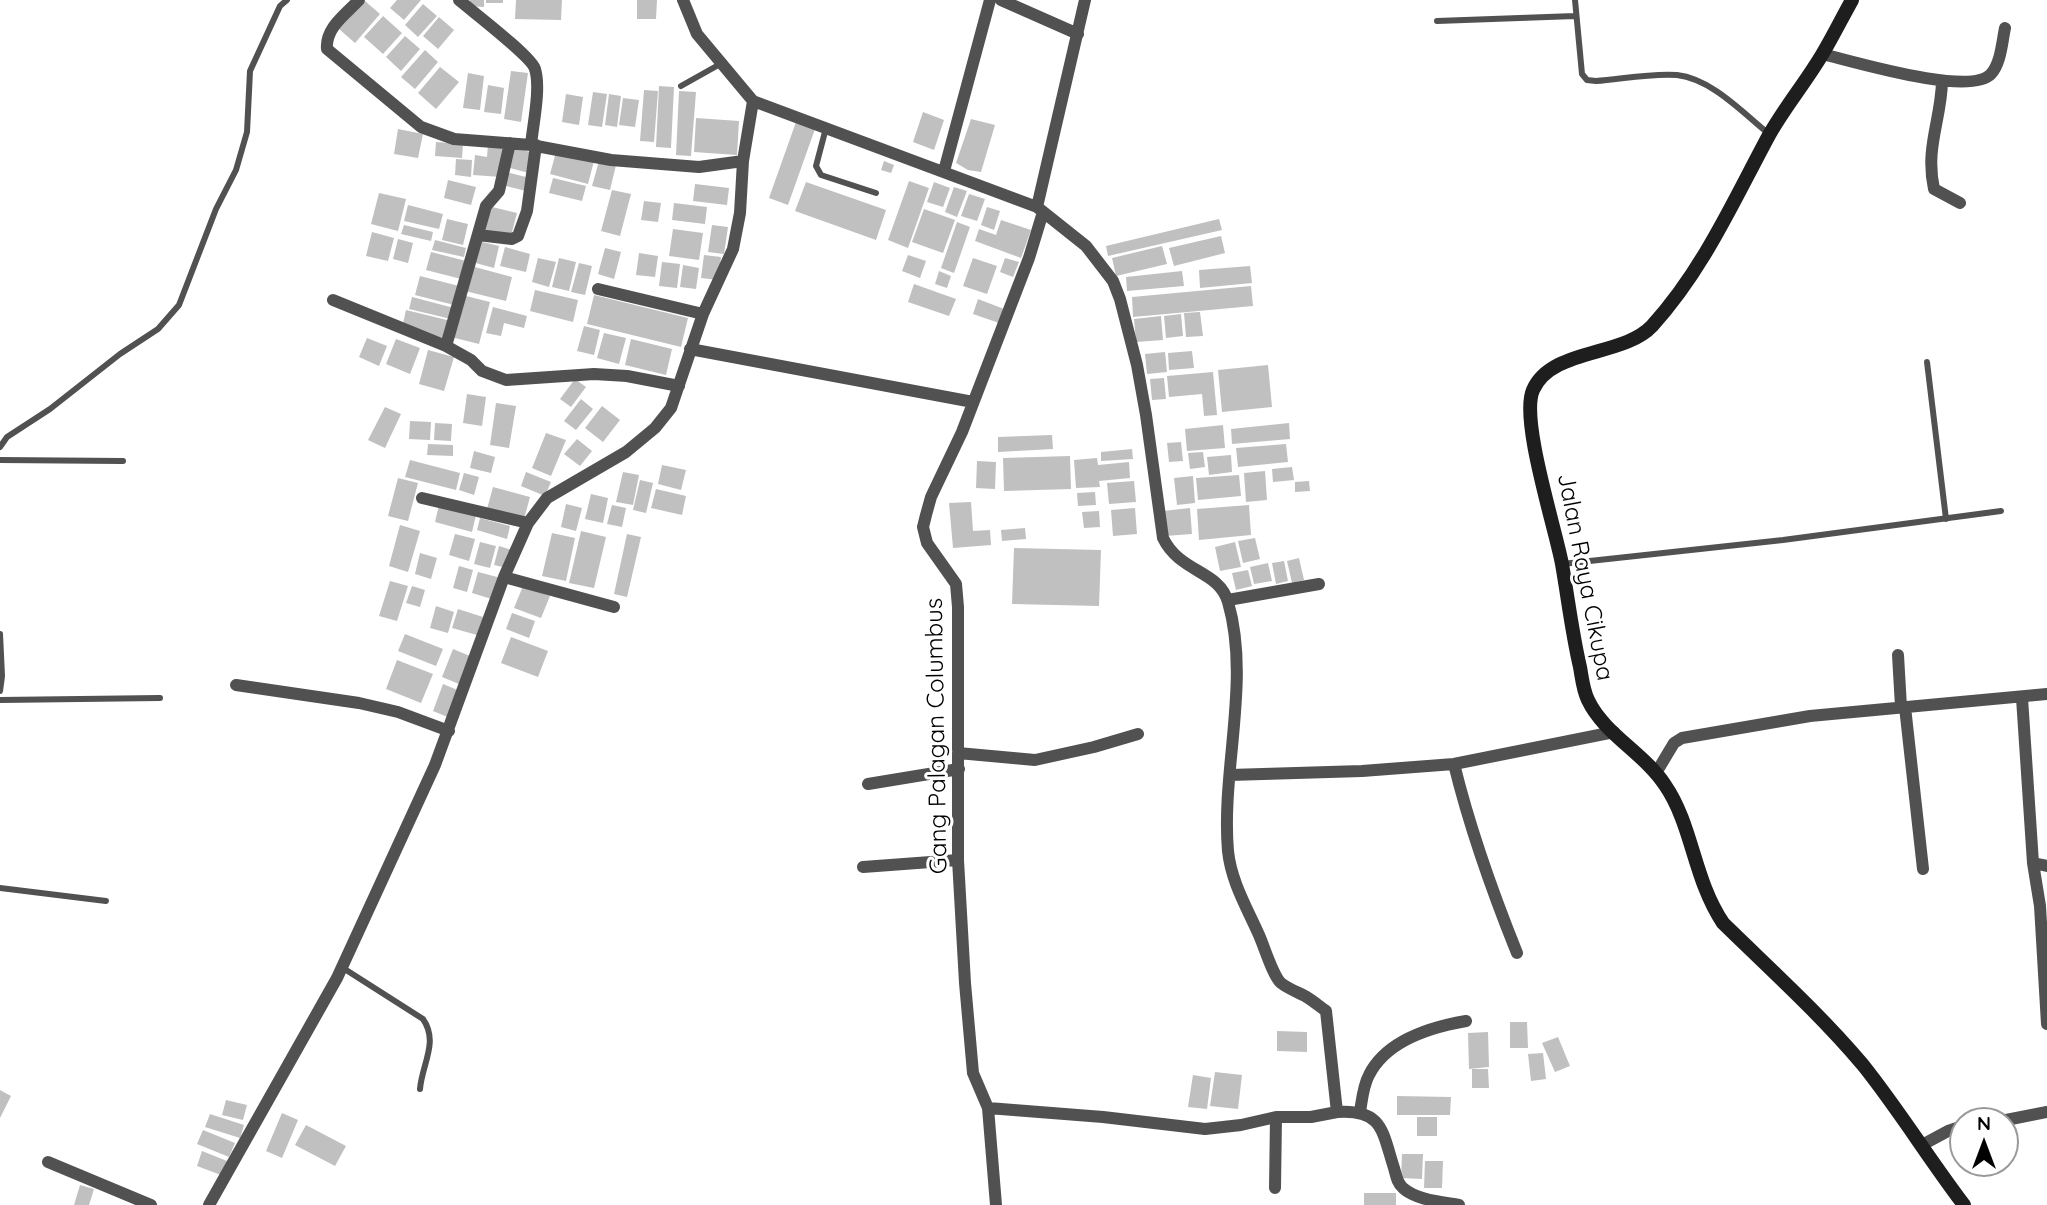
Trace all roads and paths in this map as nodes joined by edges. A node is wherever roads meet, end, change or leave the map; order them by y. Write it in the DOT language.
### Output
graph roads {
  1 [pos="287,0"];
  2 [pos="359,0"];
  3 [pos="459,0"];
  4 [pos="683,0"];
  5 [pos="990,0"];
  6 [pos="1001,0"];
  7 [pos="1084,0"];
  8 [pos="1575,0"];
  9 [pos="1852,0"];
  10 [pos="280,3"];
  11 [pos="1575,16"];
  12 [pos="1437,21"];
  13 [pos="2005,28"];
  14 [pos="1078,34"];
  15 [pos="1822,54"];
  16 [pos="722,63"];
  17 [pos="1942,82"];
  18 [pos="681,86"];
  19 [pos="753,101"];
  20 [pos="825,128"];
  21 [pos="1770,135"];
  22 [pos="510,143"];
  23 [pos="533,145"];
  24 [pos="743,161"];
  25 [pos="944,171"];
  26 [pos="876,193"];
  27 [pos="1960,204"];
  28 [pos="1040,209"];
  29 [pos="478,235"];
  30 [pos="598,289"];
  31 [pos="332,300"];
  32 [pos="703,314"];
  33 [pos="446,346"];
  34 [pos="690,349"];
  35 [pos="1927,362"];
  36 [pos="679,386"];
  37 [pos="973,402"];
  38 [pos="0,447"];
  39 [pos="0,460"];
  40 [pos="123,461"];
  41 [pos="422,498"];
  42 [pos="2001,511"];
  43 [pos="1947,519"];
  44 [pos="528,523"];
  45 [pos="1562,564"];
  46 [pos="505,577"];
  47 [pos="1319,584"];
  48 [pos="1228,600"];
  49 [pos="614,607"];
  50 [pos="0,634"];
  51 [pos="1898,655"];
  52 [pos="236,685"];
  53 [pos="0,691"];
  54 [pos="2047,694"];
  55 [pos="160,698"];
  56 [pos="2022,698"];
  57 [pos="0,701"];
  58 [pos="1903,707"];
  59 [pos="449,731"];
  60 [pos="1614,732"];
  61 [pos="1138,734"];
  62 [pos="958,753"];
  63 [pos="1454,764"];
  64 [pos="959,768"];
  65 [pos="1656,773"];
  66 [pos="1230,775"];
  67 [pos="868,784"];
  68 [pos="958,860"];
  69 [pos="2033,863"];
  70 [pos="2047,866"];
  71 [pos="863,867"];
  72 [pos="1923,869"];
  73 [pos="0,888"];
  74 [pos="106,901"];
  75 [pos="1517,953"];
  76 [pos="341,967"];
  77 [pos="1466,1021"];
  78 [pos="2047,1024"];
  79 [pos="420,1089"];
  80 [pos="988,1108"];
  81 [pos="1337,1112"];
  82 [pos="1360,1112"];
  83 [pos="2047,1112"];
  84 [pos="1276,1117"];
  85 [pos="2019,1117"];
  86 [pos="1949,1131"];
  87 [pos="1922,1145"];
  88 [pos="48,1162"];
  89 [pos="1275,1188"];
  90 [pos="1951,1199"];
  91 [pos="1442,1204"];
  92 [pos="151,1205"];
  93 [pos="209,1205"];
  94 [pos="996,1205"];
  95 [pos="1459,1205"];
  96 [pos="1964,1205"];
  1 -- 10 [label="lane"];
  2 -- 22 [label="street"];
  3 -- 23 [label="street"];
  4 -- 16 [label="street"];
  5 -- 25 [label="street"];
  6 -- 14 [label="street"];
  7 -- 14 [label="street, Gang Palagan Columbus"];
  8 -- 11 [label="lane"];
  9 -- 15 [label="main road, Jalan Raya Cikupa"];
  10 -- 38 [label="lane"];
  11 -- 12 [label="lane"];
  11 -- 21 [label="lane"];
  13 -- 17 [label="street"];
  14 -- 28 [label="street, Gang Palagan Columbus"];
  15 -- 17 [label="street"];
  15 -- 21 [label="main road, Jalan Raya Cikupa"];
  16 -- 18 [label="lane"];
  16 -- 19 [label="street"];
  17 -- 27 [label="street"];
  19 -- 20 [label="street"];
  19 -- 24 [label="street"];
  20 -- 25 [label="street"];
  20 -- 26 [label="lane"];
  21 -- 45 [label="main road, Jalan Raya Cikupa"];
  22 -- 23 [label="street"];
  22 -- 29 [label="street"];
  23 -- 24 [label="street"];
  23 -- 29 [label="street"];
  24 -- 32 [label="street"];
  25 -- 28 [label="street"];
  28 -- 37 [label="street, Gang Palagan Columbus"];
  28 -- 48 [label="street"];
  29 -- 33 [label="street"];
  30 -- 32 [label="street"];
  31 -- 33 [label="street"];
  32 -- 34 [label="street"];
  33 -- 36 [label="street"];
  34 -- 36 [label="street"];
  34 -- 37 [label="street"];
  35 -- 43 [label="lane"];
  36 -- 44 [label="street"];
  37 -- 62 [label="street, Gang Palagan Columbus"];
  39 -- 40 [label="lane"];
  41 -- 44 [label="street"];
  42 -- 43 [label="lane"];
  43 -- 45 [label="lane"];
  44 -- 46 [label="street"];
  45 -- 60 [label="main road, Jalan Raya Cikupa"];
  46 -- 49 [label="street"];
  46 -- 59 [label="street"];
  47 -- 48 [label="street"];
  48 -- 66 [label="street"];
  50 -- 53 [label="lane"];
  51 -- 58 [label="street"];
  52 -- 59 [label="street"];
  54 -- 56 [label="street"];
  55 -- 57 [label="lane"];
  56 -- 58 [label="street"];
  56 -- 69 [label="street"];
  58 -- 65 [label="street"];
  58 -- 72 [label="street"];
  59 -- 76 [label="street"];
  60 -- 63 [label="street"];
  60 -- 65 [label="main road, Jalan Raya Cikupa"];
  61 -- 62 [label="street"];
  62 -- 64 [label="street, Gang Palagan Columbus"];
  63 -- 66 [label="street"];
  63 -- 75 [label="street"];
  64 -- 67 [label="street"];
  64 -- 68 [label="street, Gang Palagan Columbus"];
  65 -- 87 [label="main road, Jalan Raya Cikupa"];
  66 -- 81 [label="street"];
  68 -- 71 [label="street"];
  68 -- 80 [label="street, Gang Palagan Columbus"];
  69 -- 70 [label="street"];
  69 -- 78 [label="street"];
  73 -- 74 [label="lane"];
  76 -- 79 [label="lane"];
  76 -- 93 [label="street"];
  77 -- 82 [label="street"];
  80 -- 84 [label="street"];
  80 -- 94 [label="street, Gang Palagan Columbus"];
  81 -- 82 [label="street"];
  81 -- 84 [label="street"];
  82 -- 91 [label="street"];
  83 -- 85 [label="street"];
  84 -- 89 [label="street"];
  86 -- 87 [label="street"];
  87 -- 90 [label="main road, Jalan Raya Cikupa"];
  88 -- 92 [label="street"];
  90 -- 96 [label="main road, Jalan Raya Cikupa"];
  91 -- 95 [label="street"];
}
